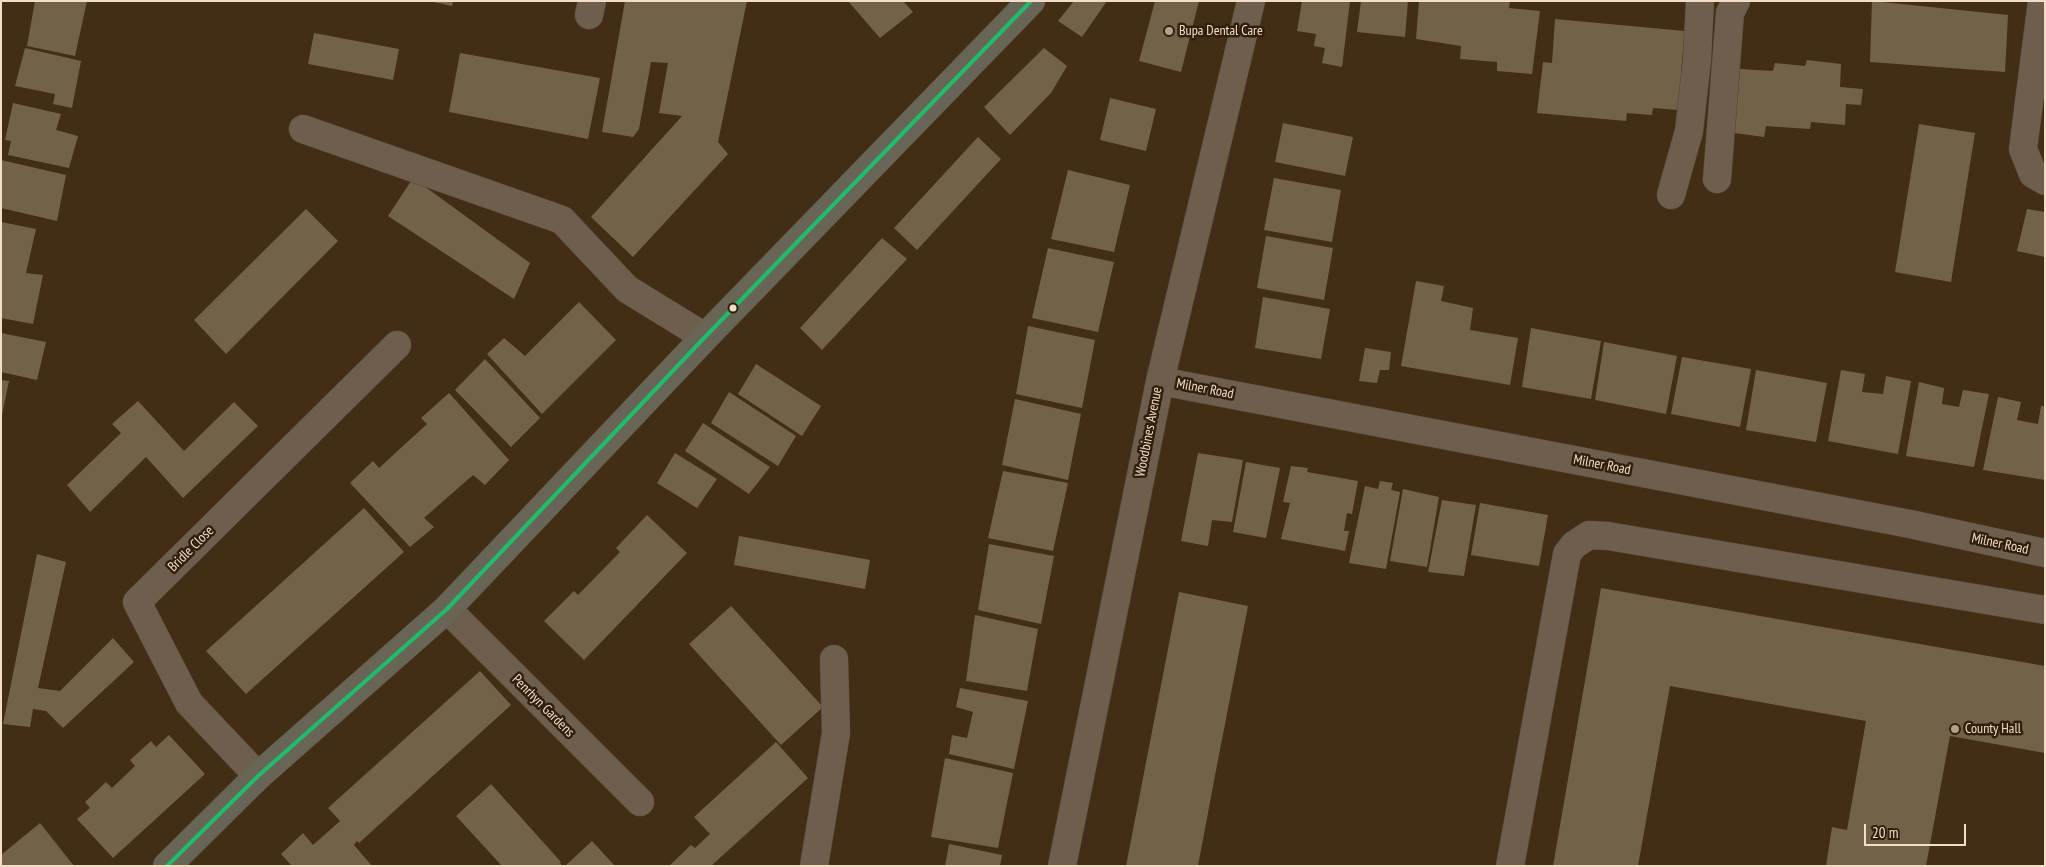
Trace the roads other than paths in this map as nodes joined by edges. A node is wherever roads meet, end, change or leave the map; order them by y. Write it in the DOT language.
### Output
graph roads {
  1 [pos="1031,1"];
  2 [pos="1251,1"];
  3 [pos="1700,1"];
  4 [pos="1736,1"];
  5 [pos="2042,1"];
  6 [pos="302,129"];
  7 [pos="1717,179"];
  8 [pos="2045,180"];
  9 [pos="1671,195"];
  10 [pos="706,337"];
  11 [pos="397,345"];
  12 [pos="1160,381"];
  13 [pos="2045,553"];
  14 [pos="447,609"];
  15 [pos="2045,610"];
  16 [pos="834,660"];
  17 [pos="258,776"];
  18 [pos="640,802"];
  19 [pos="167,866"];
  20 [pos="814,866"];
  21 [pos="1062,866"];
  22 [pos="1510,866"];
  1 -- 10 [label="main road"];
  2 -- 12 [label="street, Woodbines Avenue"];
  3 -- 9 [label="street"];
  4 -- 7 [label="street"];
  5 -- 8 [label="street"];
  6 -- 10 [label="street"];
  10 -- 14 [label="main road"];
  11 -- 17 [label="street, Bridle Close"];
  12 -- 13 [label="street, Milner Road"];
  12 -- 21 [label="street, Woodbines Avenue"];
  14 -- 17 [label="main road"];
  14 -- 18 [label="street, Penrhyn Gardens"];
  15 -- 22 [label="street"];
  16 -- 20 [label="street"];
  17 -- 19 [label="main road"];
}
